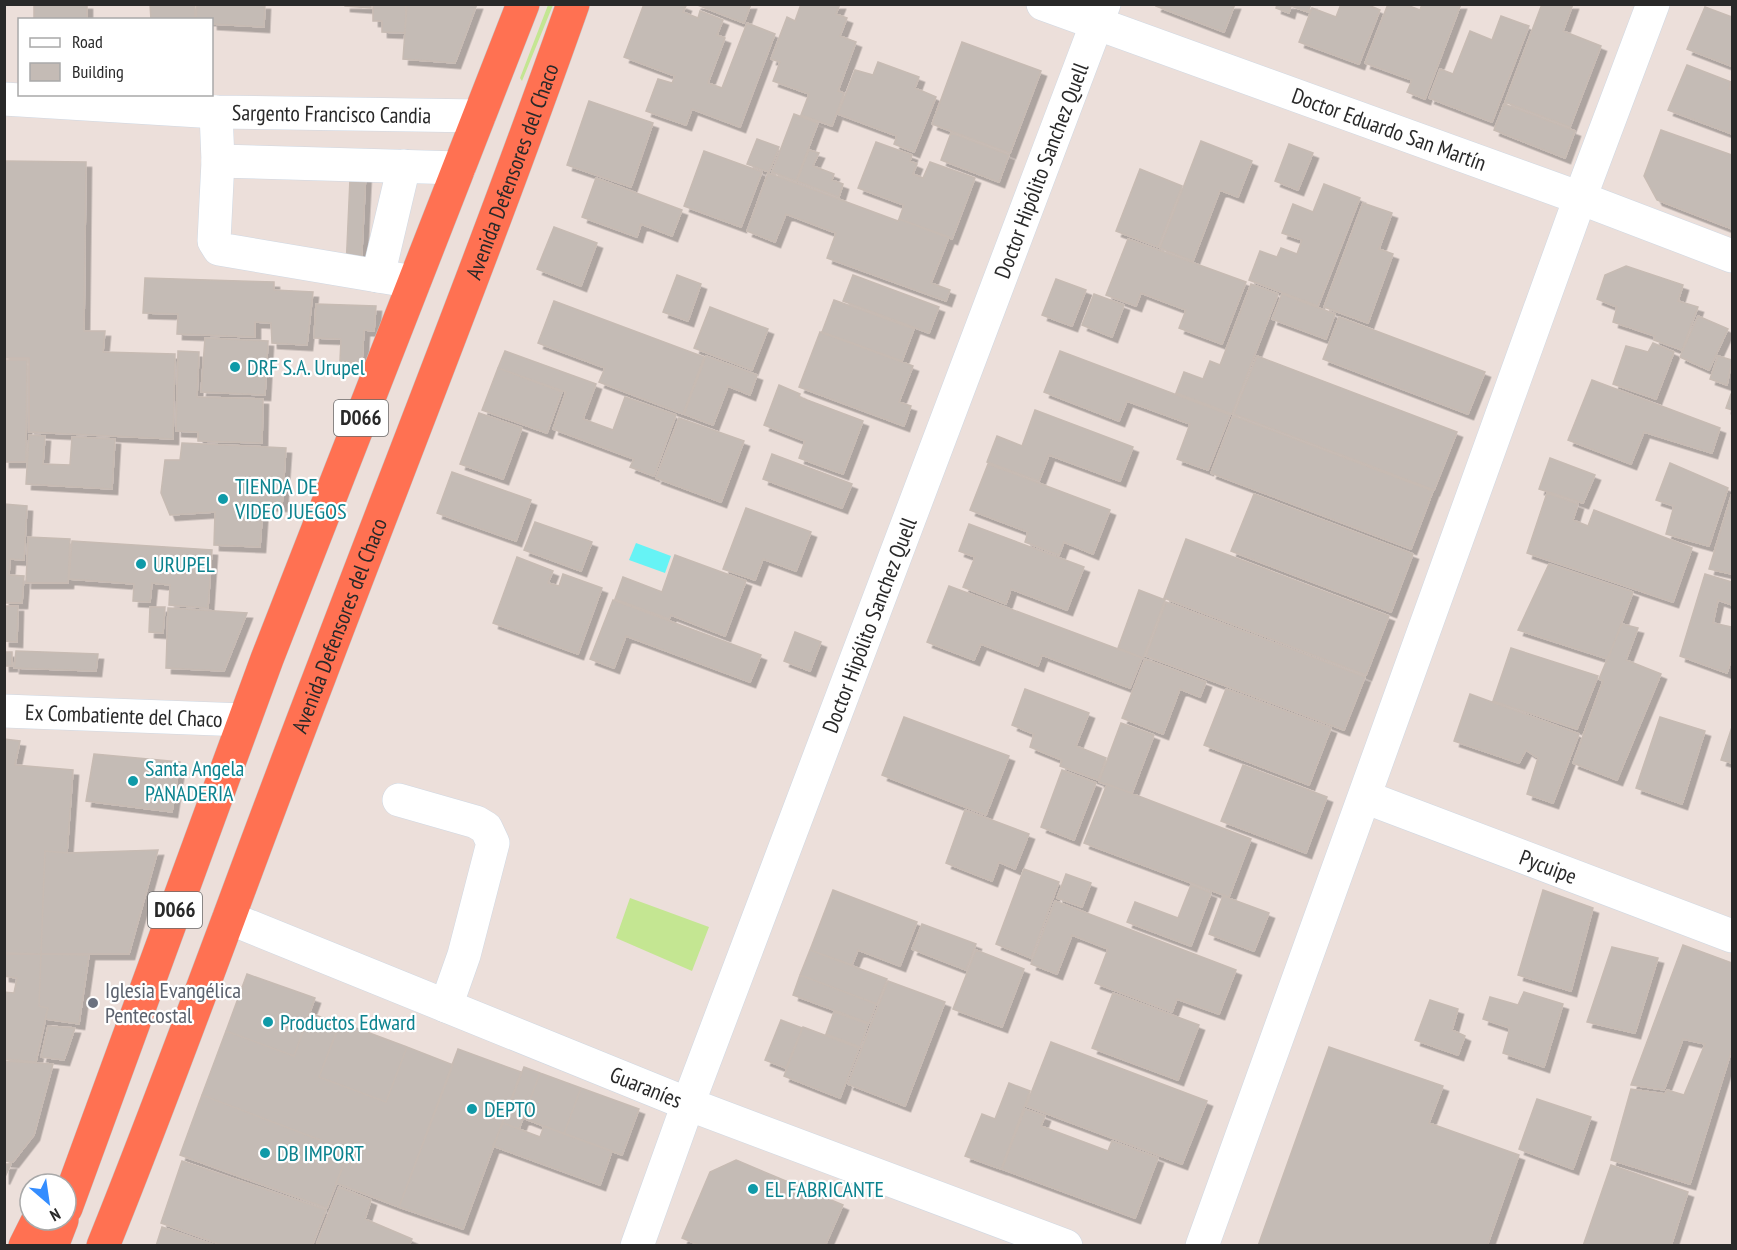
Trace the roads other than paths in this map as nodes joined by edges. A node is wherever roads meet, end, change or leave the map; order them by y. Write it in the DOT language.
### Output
graph roads {
  1 [pos="523,4"];
  2 [pos="573,4"];
  3 [pos="1042,4"];
  4 [pos="1653,4"];
  5 [pos="1101,15"];
  6 [pos="4,99"];
  7 [pos="216,112"];
  8 [pos="479,116"];
  9 [pos="532,120"];
  10 [pos="218,161"];
  11 [pos="404,166"];
  12 [pos="459,168"];
  13 [pos="1580,198"];
  14 [pos="1732,256"];
  15 [pos="378,276"];
  16 [pos="414,282"];
  17 [pos="4,711"];
  18 [pos="244,720"];
  19 [pos="1365,797"];
  20 [pos="399,800"];
  21 [pos="229,918"];
  22 [pos="1732,936"];
  23 [pos="446,1006"];
  24 [pos="106,1100"];
  25 [pos="688,1104"];
  26 [pos="141,1154"];
  27 [pos="62,1172"];
  28 [pos="78,1176"];
  29 [pos="103,1245"];
  30 [pos="127,1245"];
  31 [pos="637,1245"];
  32 [pos="1066,1245"];
  33 [pos="1202,1245"];
  1 -- 8 [label="highway, D066"];
  2 -- 9 [label="highway, Avenida Defensores del Chaco / D066"];
  3 -- 5 [label="street, Doctor Eduardo San Martín"];
  4 -- 13 [label="street"];
  5 -- 13 [label="street, Doctor Eduardo San Martín"];
  5 -- 25 [label="street, Doctor Hipólito Sanchez Quell"];
  6 -- 7 [label="street, Sargento Francisco Candia"];
  7 -- 8 [label="street, Sargento Francisco Candia"];
  7 -- 10 [label="street"];
  8 -- 9 [label="highway"];
  8 -- 12 [label="highway, D066"];
  9 -- 21 [label="highway, Avenida Defensores del Chaco / D066"];
  10 -- 11 [label="street"];
  10 -- 15 [label="street"];
  11 -- 12 [label="street"];
  11 -- 15 [label="street"];
  12 -- 16 [label="highway, D066"];
  13 -- 14 [label="street, Doctor Eduardo San Martín"];
  13 -- 19 [label="street"];
  15 -- 16 [label="street"];
  16 -- 18 [label="highway, D066"];
  17 -- 18 [label="street, Ex Combatiente del Chaco"];
  18 -- 24 [label="highway, D066"];
  19 -- 22 [label="street, Pycuipe"];
  19 -- 33 [label="street"];
  20 -- 23 [label="street"];
  21 -- 23 [label="street, Guaraníes"];
  21 -- 26 [label="highway, Avenida Defensores del Chaco / D066"];
  23 -- 25 [label="street, Guaraníes"];
  24 -- 27 [label="highway"];
  24 -- 28 [label="highway, D066"];
  25 -- 31 [label="street, Doctor Hipólito Sanchez Quell"];
  25 -- 32 [label="street, Guaraníes"];
  26 -- 29 [label="highway, Avenida Defensores del Chaco / D066"];
  26 -- 30 [label="highway"];
}
